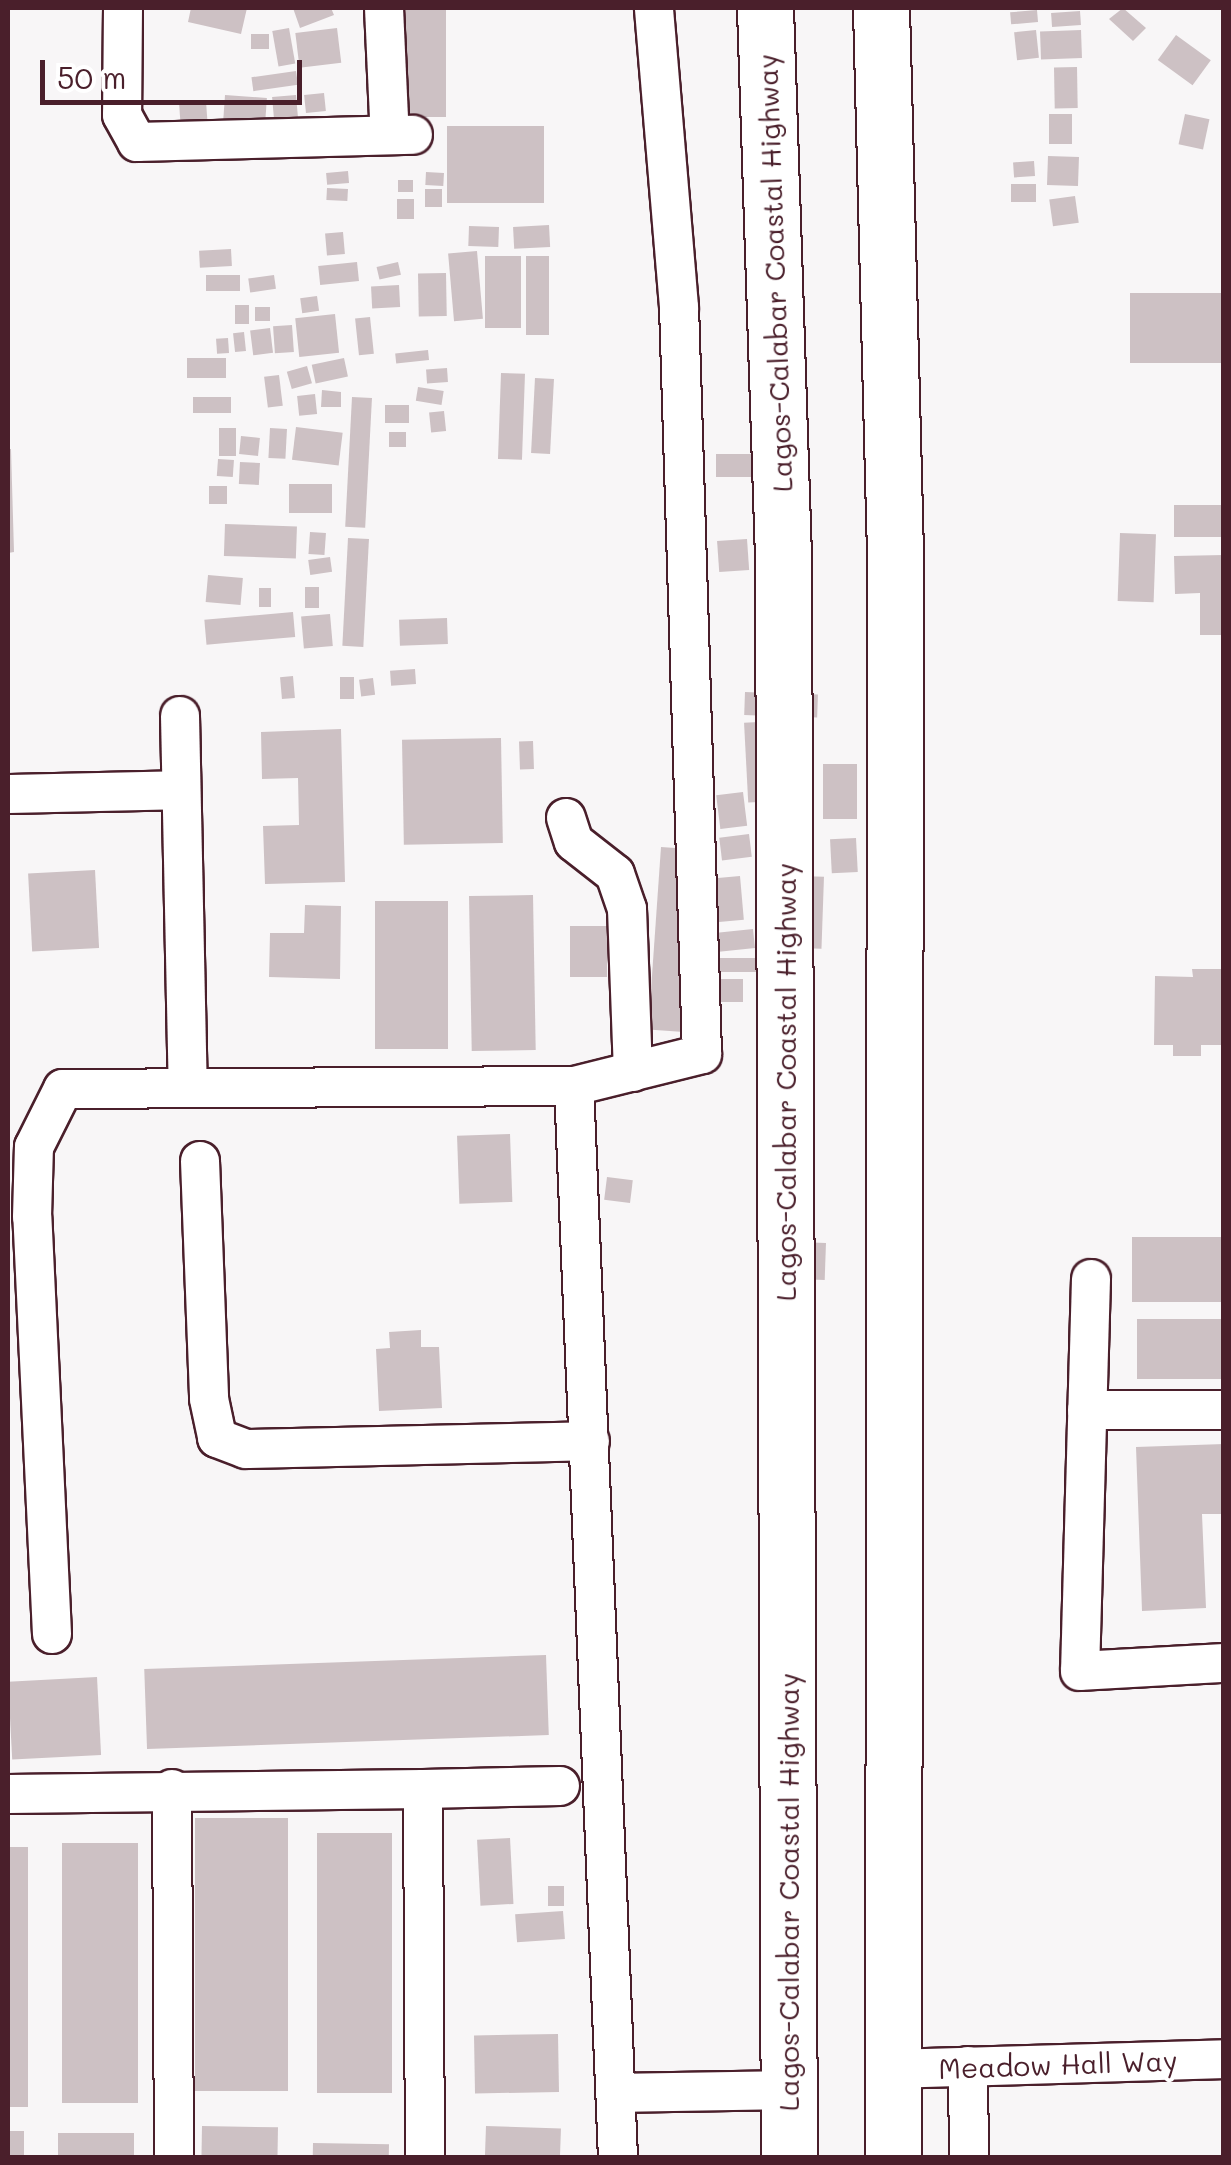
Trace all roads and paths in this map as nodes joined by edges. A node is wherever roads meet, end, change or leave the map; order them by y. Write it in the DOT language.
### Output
graph roads {
  1 [pos="123,8"];
  2 [pos="384,8"];
  3 [pos="654,8"];
  4 [pos="765,8"];
  5 [pos="881,8"];
  6 [pos="180,716"];
  7 [pos="181,790"];
  8 [pos="8,794"];
  9 [pos="566,818"];
  10 [pos="632,1072"];
  11 [pos="574,1086"];
  12 [pos="188,1088"];
  13 [pos="200,1161"];
  14 [pos="1091,1279"];
  15 [pos="1088,1410"];
  16 [pos="1224,1410"];
  17 [pos="590,1441"];
  18 [pos="52,1634"];
  19 [pos="1224,1663"];
  20 [pos="560,1786"];
  21 [pos="172,1789"];
  22 [pos="423,1789"];
  23 [pos="8,1794"];
  24 [pos="1224,2058"];
  25 [pos="968,2066"];
  26 [pos="893,2069"];
  27 [pos="789,2090"];
  28 [pos="617,2092"];
  29 [pos="174,2158"];
  30 [pos="425,2158"];
  31 [pos="618,2158"];
  32 [pos="789,2158"];
  33 [pos="893,2158"];
  34 [pos="969,2158"];
  1 -- 2 [label="street"];
  3 -- 10 [label="street"];
  4 -- 27 [label="highway, Lagos-Calabar Coastal Highway"];
  5 -- 26 [label="highway"];
  6 -- 7 [label="street"];
  7 -- 8 [label="street"];
  7 -- 12 [label="street"];
  9 -- 10 [label="street"];
  10 -- 11 [label="street"];
  11 -- 12 [label="street"];
  11 -- 17 [label="street"];
  12 -- 18 [label="street"];
  13 -- 17 [label="street"];
  14 -- 15 [label="street"];
  15 -- 16 [label="street"];
  15 -- 19 [label="street"];
  17 -- 28 [label="street"];
  20 -- 22 [label="street"];
  21 -- 22 [label="street"];
  21 -- 23 [label="street"];
  21 -- 29 [label="street"];
  22 -- 30 [label="street"];
  24 -- 25 [label="street, Meadow Hall Way"];
  25 -- 26 [label="street, Meadow Hall Way"];
  25 -- 34 [label="street"];
  26 -- 33 [label="highway"];
  27 -- 28 [label="street"];
  27 -- 32 [label="highway, Lagos-Calabar Coastal Highway"];
  28 -- 31 [label="street"];
}
